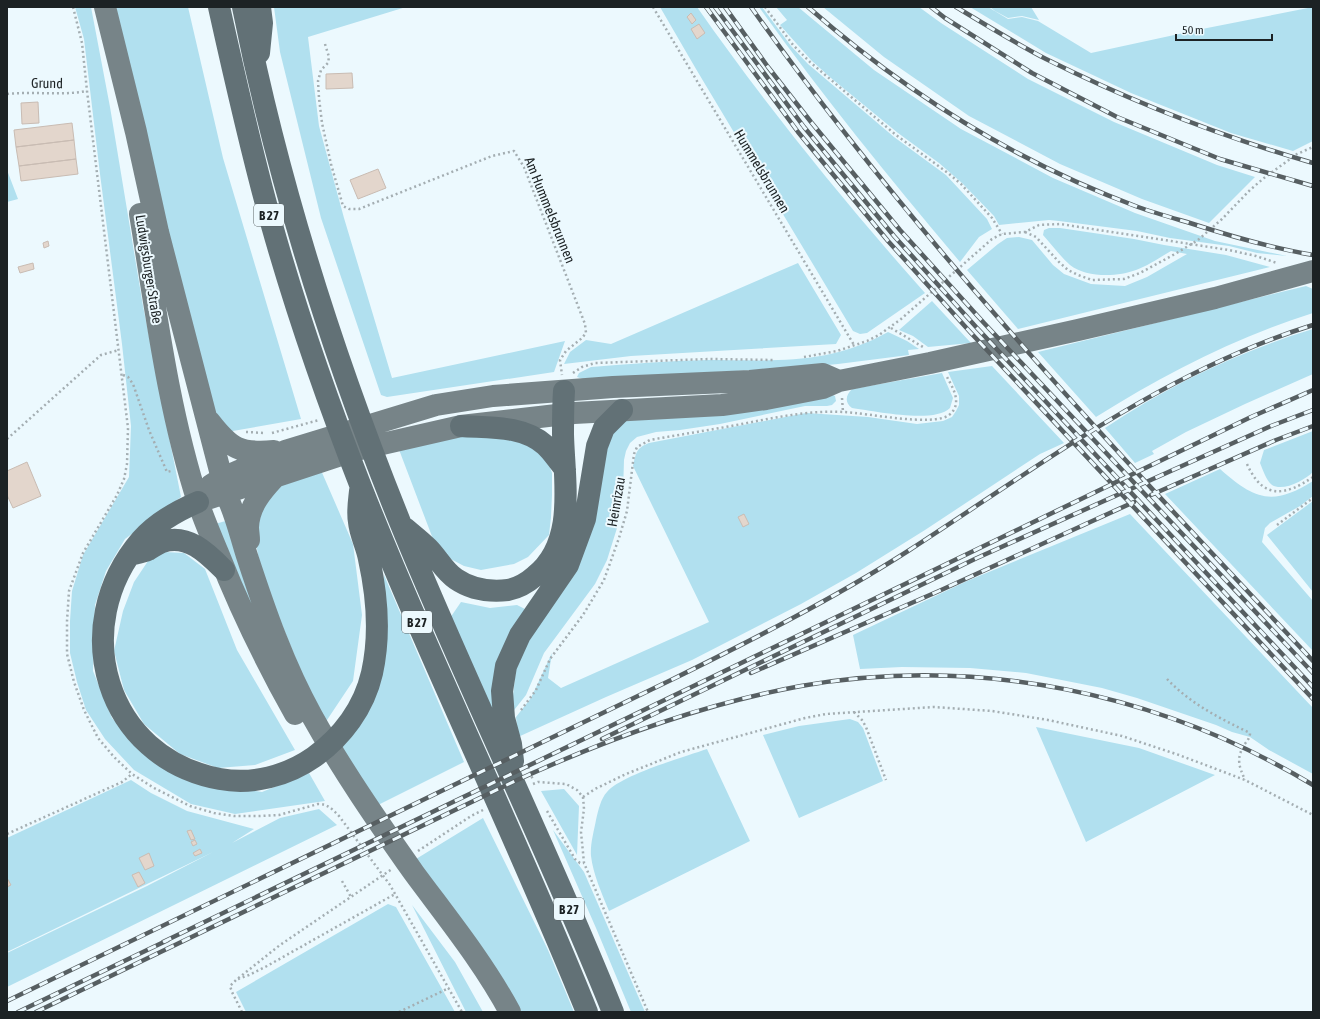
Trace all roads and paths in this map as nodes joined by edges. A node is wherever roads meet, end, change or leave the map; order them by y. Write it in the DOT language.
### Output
graph roads {
  1 [pos="73,7"];
  2 [pos="105,7"];
  3 [pos="219,7"];
  4 [pos="243,7"];
  5 [pos="260,7"];
  6 [pos="653,7"];
  7 [pos="765,7"];
  8 [pos="111,33"];
  9 [pos="325,44"];
  10 [pos="257,72"];
  11 [pos="87,91"];
  12 [pos="7,94"];
  13 [pos="1313,147"];
  14 [pos="1025,232"];
  15 [pos="1002,234"];
  16 [pos="1280,264"];
  17 [pos="1313,271"];
  18 [pos="854,345"];
  19 [pos="119,350"];
  20 [pos="797,358"];
  21 [pos="778,360"];
  22 [pos="566,378"];
  23 [pos="839,381"];
  24 [pos="956,397"];
  25 [pos="622,410"];
  26 [pos="568,414"];
  27 [pos="206,417"];
  28 [pos="461,426"];
  29 [pos="7,439"];
  30 [pos="285,451"];
  31 [pos="1247,464"];
  32 [pos="564,469"];
  33 [pos="275,477"];
  34 [pos="1313,477"];
  35 [pos="360,484"];
  36 [pos="224,486"];
  37 [pos="1313,498"];
  38 [pos="198,502"];
  39 [pos="401,524"];
  40 [pos="1277,525"];
  41 [pos="576,543"];
  42 [pos="130,555"];
  43 [pos="247,555"];
  44 [pos="224,570"];
  45 [pos="1167,679"];
  46 [pos="853,712"];
  47 [pos="518,714"];
  48 [pos="505,747"];
  49 [pos="527,765"];
  50 [pos="132,774"];
  51 [pos="886,780"];
  52 [pos="1245,780"];
  53 [pos="530,797"];
  54 [pos="352,809"];
  55 [pos="1313,816"];
  56 [pos="7,834"];
  57 [pos="584,863"];
  58 [pos="342,881"];
  59 [pos="401,883"];
  60 [pos="351,897"];
  61 [pos="449,988"];
  62 [pos="242,1012"];
  63 [pos="399,1012"];
  64 [pos="462,1012"];
  65 [pos="497,1012"];
  66 [pos="510,1012"];
  67 [pos="587,1012"];
  68 [pos="613,1012"];
  69 [pos="648,1012"];
  1 -- 11 [label="path"];
  2 -- 8 [label="main road, Ludwigsburger Straße"];
  3 -- 35 [label="highway, B 27"];
  4 -- 10 [label="highway, B 27"];
  5 -- 10 [label="highway"];
  6 -- 18 [label="path, Hummelsbrunnen"];
  7 -- 15 [label="path"];
  8 -- 27 [label="main road, Ludwigsburger Straße"];
  8 -- 38 [label="main road, Ludwigsburger Straße"];
  9 -- 22 [label="path, Am Hummelsbrunnen"];
  10 -- 39 [label="highway, B 27"];
  11 -- 12 [label="path, Grund"];
  11 -- 19 [label="path"];
  13 -- 14 [label="path"];
  14 -- 15 [label="path"];
  14 -- 16 [label="path"];
  15 -- 18 [label="path"];
  17 -- 23 [label="main road"];
  18 -- 20 [label="path"];
  19 -- 29 [label="path"];
  19 -- 50 [label="path"];
  21 -- 22 [label="path"];
  22 -- 23 [label="main road"];
  22 -- 26 [label="highway, B 27"];
  22 -- 30 [label="main road"];
  23 -- 25 [label="main road"];
  24 -- 47 [label="path, Heinrizau"];
  25 -- 26 [label="main road"];
  25 -- 41 [label="highway, B 27"];
  26 -- 28 [label="main road"];
  26 -- 32 [label="highway, B 27"];
  26 -- 41 [label="highway, B 27"];
  27 -- 30 [label="main road"];
  27 -- 36 [label="main road, Ludwigsburger Straße"];
  28 -- 32 [label="highway"];
  28 -- 33 [label="main road"];
  30 -- 36 [label="main road"];
  31 -- 34 [label="path"];
  32 -- 39 [label="highway, B 27"];
  33 -- 36 [label="main road"];
  33 -- 43 [label="main road"];
  35 -- 42 [label="highway, B 27"];
  35 -- 67 [label="highway, B 27"];
  36 -- 38 [label="main road"];
  36 -- 43 [label="main road, Ludwigsburger Straße"];
  37 -- 40 [label="path"];
  38 -- 42 [label="highway, B 27"];
  38 -- 44 [label="main road, Ludwigsburger Straße"];
  39 -- 48 [label="highway, B 27"];
  41 -- 48 [label="highway, B 27"];
  42 -- 44 [label="highway"];
  43 -- 54 [label="main road, Ludwigsburger Straße"];
  44 -- 54 [label="main road, Ludwigsburger Straße"];
  45 -- 52 [label="path"];
  46 -- 51 [label="path"];
  46 -- 52 [label="path"];
  46 -- 57 [label="path"];
  48 -- 53 [label="highway, B 27"];
  49 -- 53 [label="path"];
  50 -- 54 [label="path"];
  50 -- 56 [label="path"];
  52 -- 55 [label="path"];
  53 -- 57 [label="path"];
  53 -- 68 [label="highway, B 27"];
  54 -- 59 [label="main road"];
  54 -- 59 [label="path"];
  57 -- 69 [label="path"];
  58 -- 60 [label="path"];
  59 -- 61 [label="path"];
  59 -- 62 [label="path"];
  59 -- 65 [label="main road"];
  59 -- 66 [label="main road"];
  61 -- 63 [label="path"];
  61 -- 64 [label="path"];
}
